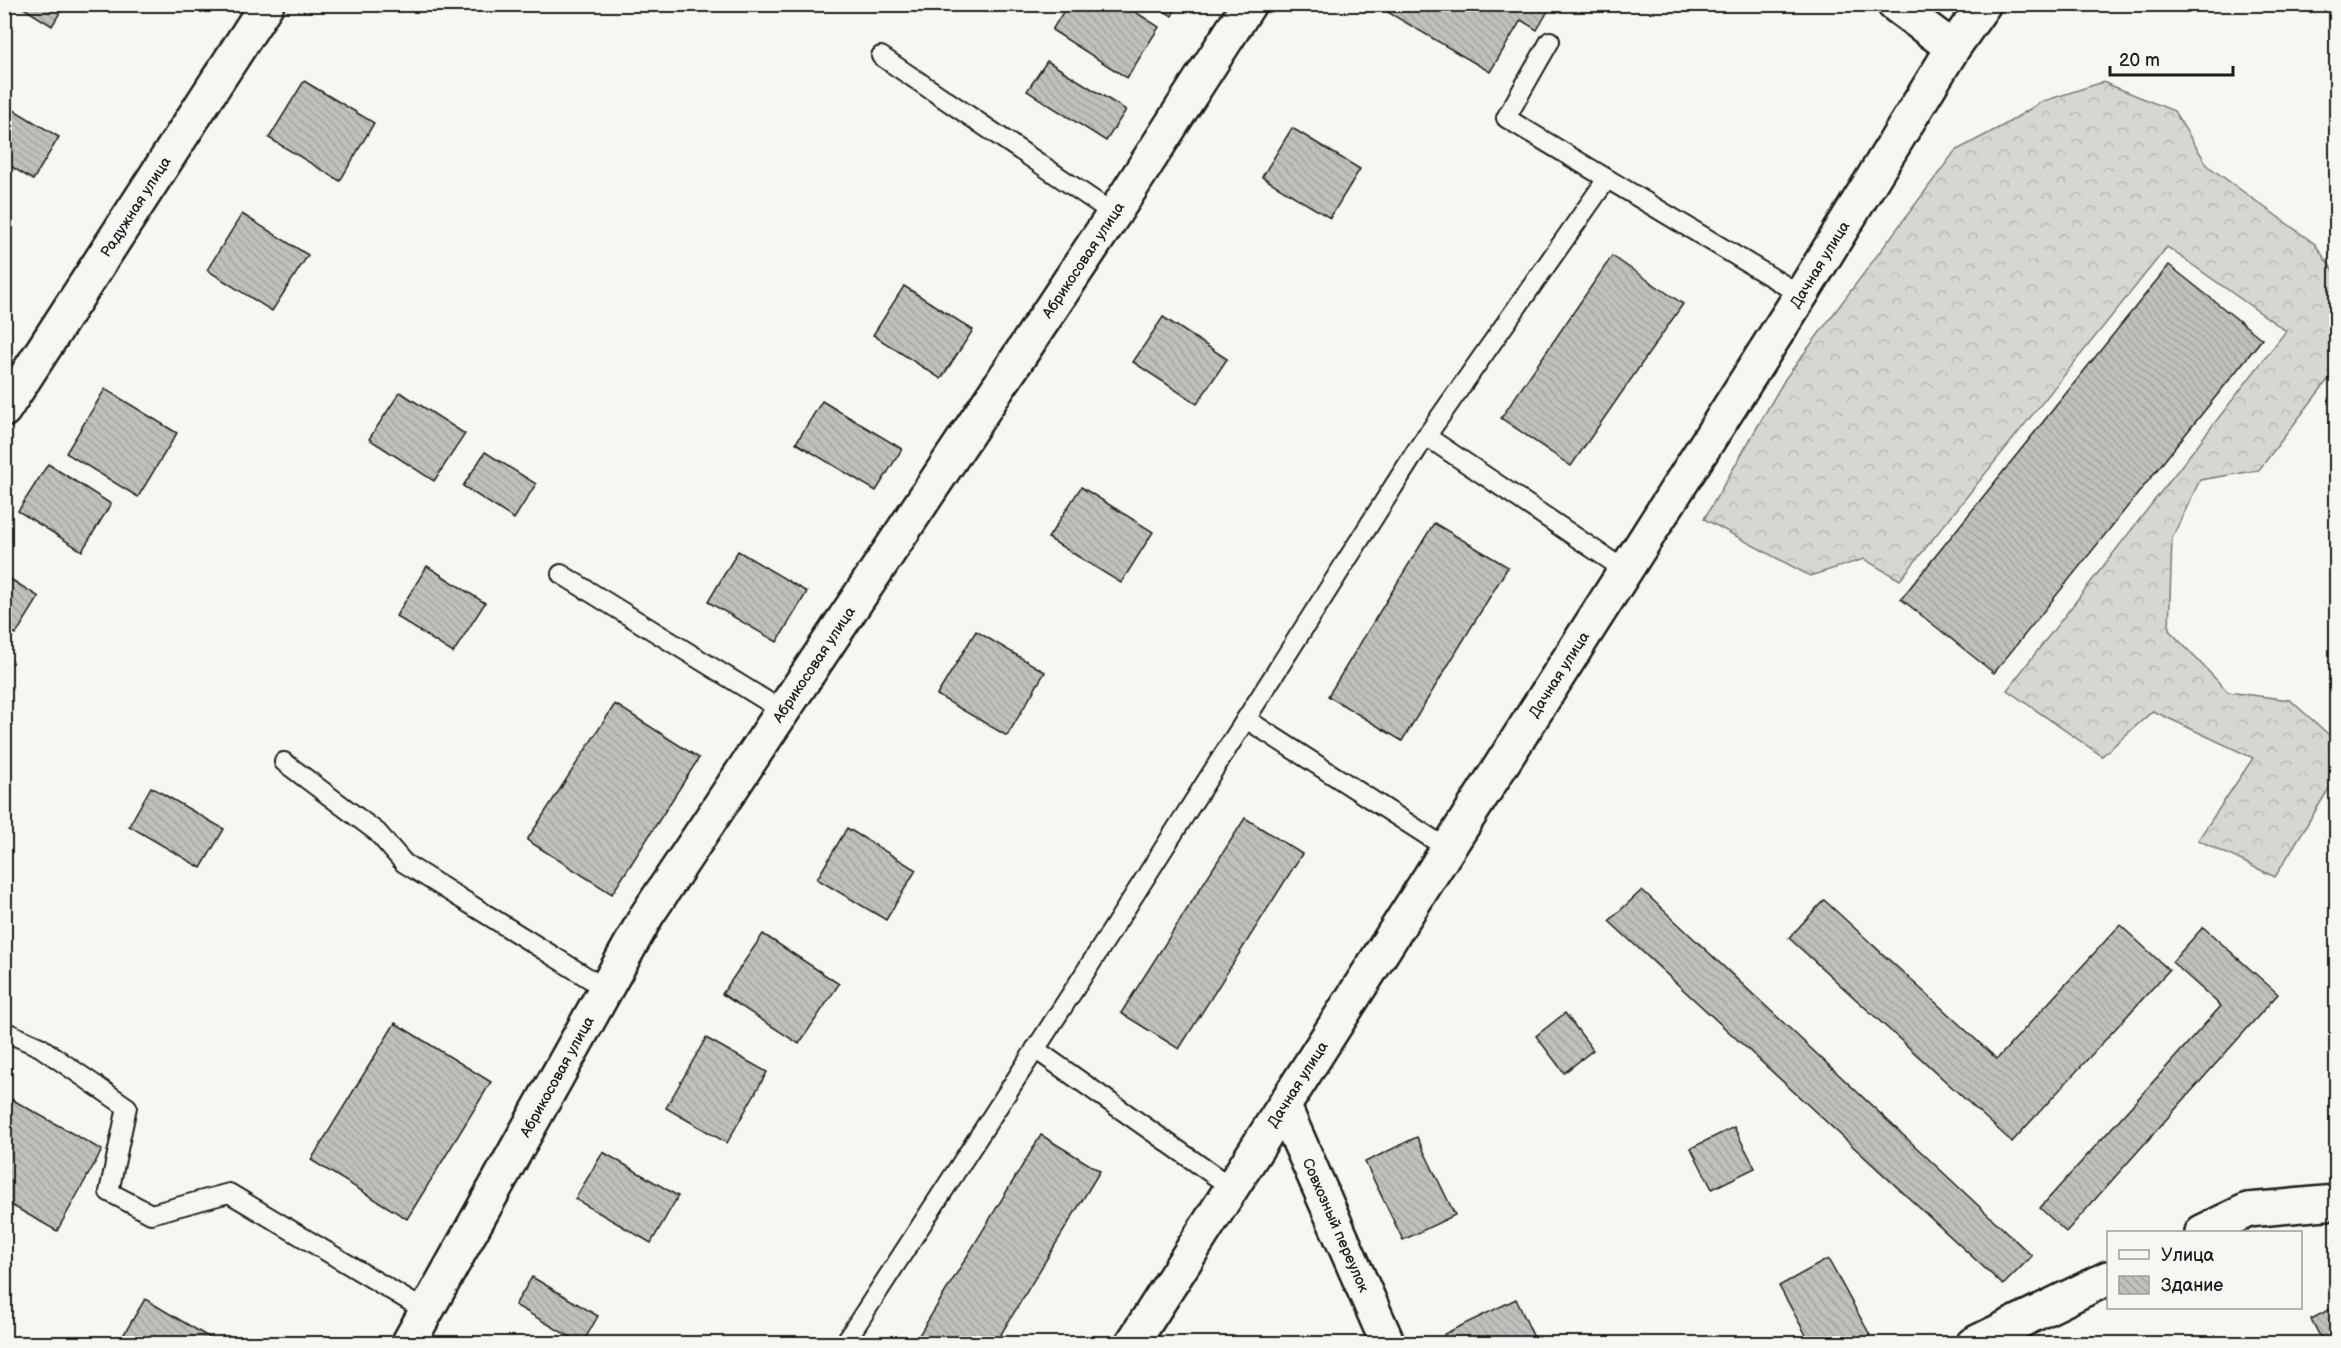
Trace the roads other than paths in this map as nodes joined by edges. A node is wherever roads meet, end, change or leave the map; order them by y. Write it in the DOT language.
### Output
graph roads {
  1 [pos="267,4"];
  2 [pos="1248,4"];
  3 [pos="1894,4"];
  4 [pos="1984,4"];
  5 [pos="1550,41"];
  6 [pos="1953,48"];
  7 [pos="881,56"];
  8 [pos="1607,178"];
  9 [pos="1114,214"];
  10 [pos="1801,295"];
  11 [pos="4,410"];
  12 [pos="1426,436"];
  13 [pos="1626,571"];
  14 [pos="561,574"];
  15 [pos="783,711"];
  16 [pos="1246,719"];
  17 [pos="284,762"];
  18 [pos="1448,849"];
  19 [pos="606,989"];
  20 [pos="4,1030"];
  21 [pos="1035,1049"];
  22 [pos="1284,1107"];
  23 [pos="1232,1188"];
  24 [pos="2337,1202"];
  25 [pos="2206,1231"];
  26 [pos="2107,1279"];
  27 [pos="426,1311"];
  28 [pos="408,1344"];
  29 [pos="844,1344"];
  30 [pos="1132,1344"];
  31 [pos="1388,1344"];
  32 [pos="1973,1344"];
  1 -- 11 [label="street, Радужная улица"];
  2 -- 9 [label="street, Абрикосовая улица"];
  3 -- 6 [label="street"];
  4 -- 6 [label="street, Дачная улица"];
  5 -- 8 [label="lane"];
  6 -- 10 [label="street, Дачная улица"];
  7 -- 9 [label="lane"];
  8 -- 10 [label="lane"];
  8 -- 12 [label="lane"];
  9 -- 15 [label="street, Абрикосовая улица"];
  10 -- 13 [label="street, Дачная улица"];
  12 -- 13 [label="lane"];
  12 -- 16 [label="lane"];
  13 -- 18 [label="street, Дачная улица"];
  14 -- 15 [label="lane"];
  15 -- 19 [label="street, Абрикосовая улица"];
  16 -- 18 [label="lane"];
  16 -- 21 [label="lane"];
  17 -- 19 [label="lane"];
  18 -- 22 [label="street, Дачная улица"];
  19 -- 27 [label="street, Абрикосовая улица"];
  20 -- 27 [label="lane"];
  21 -- 23 [label="lane"];
  21 -- 29 [label="lane"];
  22 -- 23 [label="street, Дачная улица"];
  22 -- 31 [label="street, Совхозный переулок"];
  23 -- 30 [label="street, Дачная улица"];
  24 -- 25 [label="street"];
  26 -- 32 [label="street"];
  27 -- 28 [label="street, Абрикосовая улица"];
}
